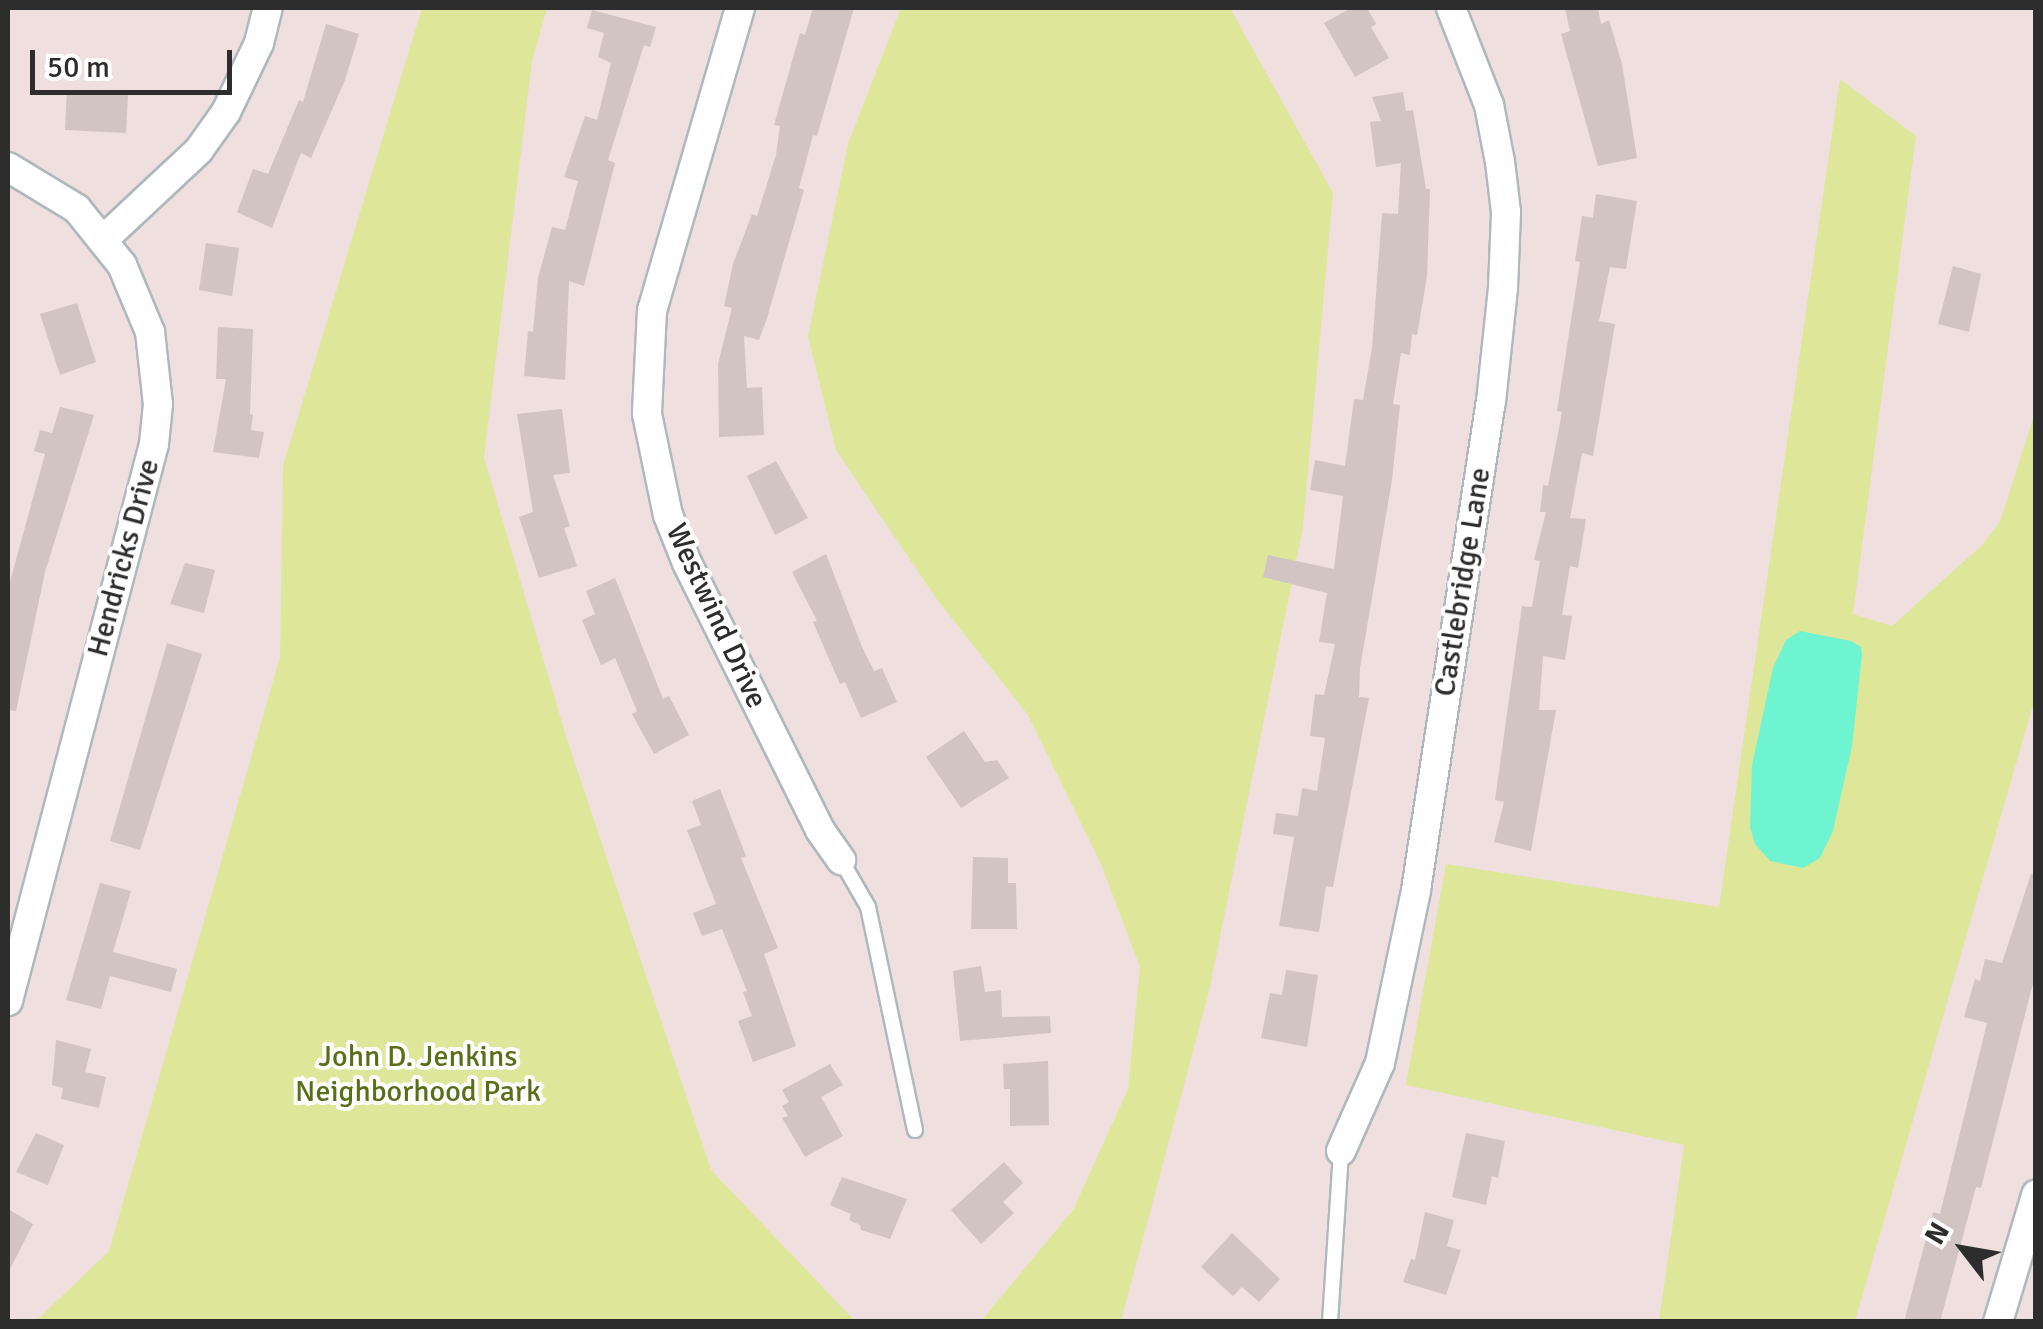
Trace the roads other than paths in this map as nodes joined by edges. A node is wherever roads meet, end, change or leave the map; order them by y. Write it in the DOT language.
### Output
graph roads {
  1 [pos="268,8"];
  2 [pos="740,8"];
  3 [pos="1450,8"];
  4 [pos="8,167"];
  5 [pos="104,238"];
  6 [pos="841,860"];
  7 [pos="8,1000"];
  8 [pos="915,1130"];
  9 [pos="1340,1152"];
  10 [pos="2036,1195"];
  11 [pos="1330,1322"];
  12 [pos="1998,1322"];
  1 -- 5 [label="street"];
  2 -- 6 [label="street, Westwind Drive"];
  3 -- 9 [label="street, Castlebridge Lane"];
  4 -- 5 [label="street, Hendricks Drive"];
  5 -- 7 [label="street, Hendricks Drive"];
  6 -- 8 [label="lane"];
  9 -- 11 [label="lane"];
  10 -- 12 [label="street"];
}
